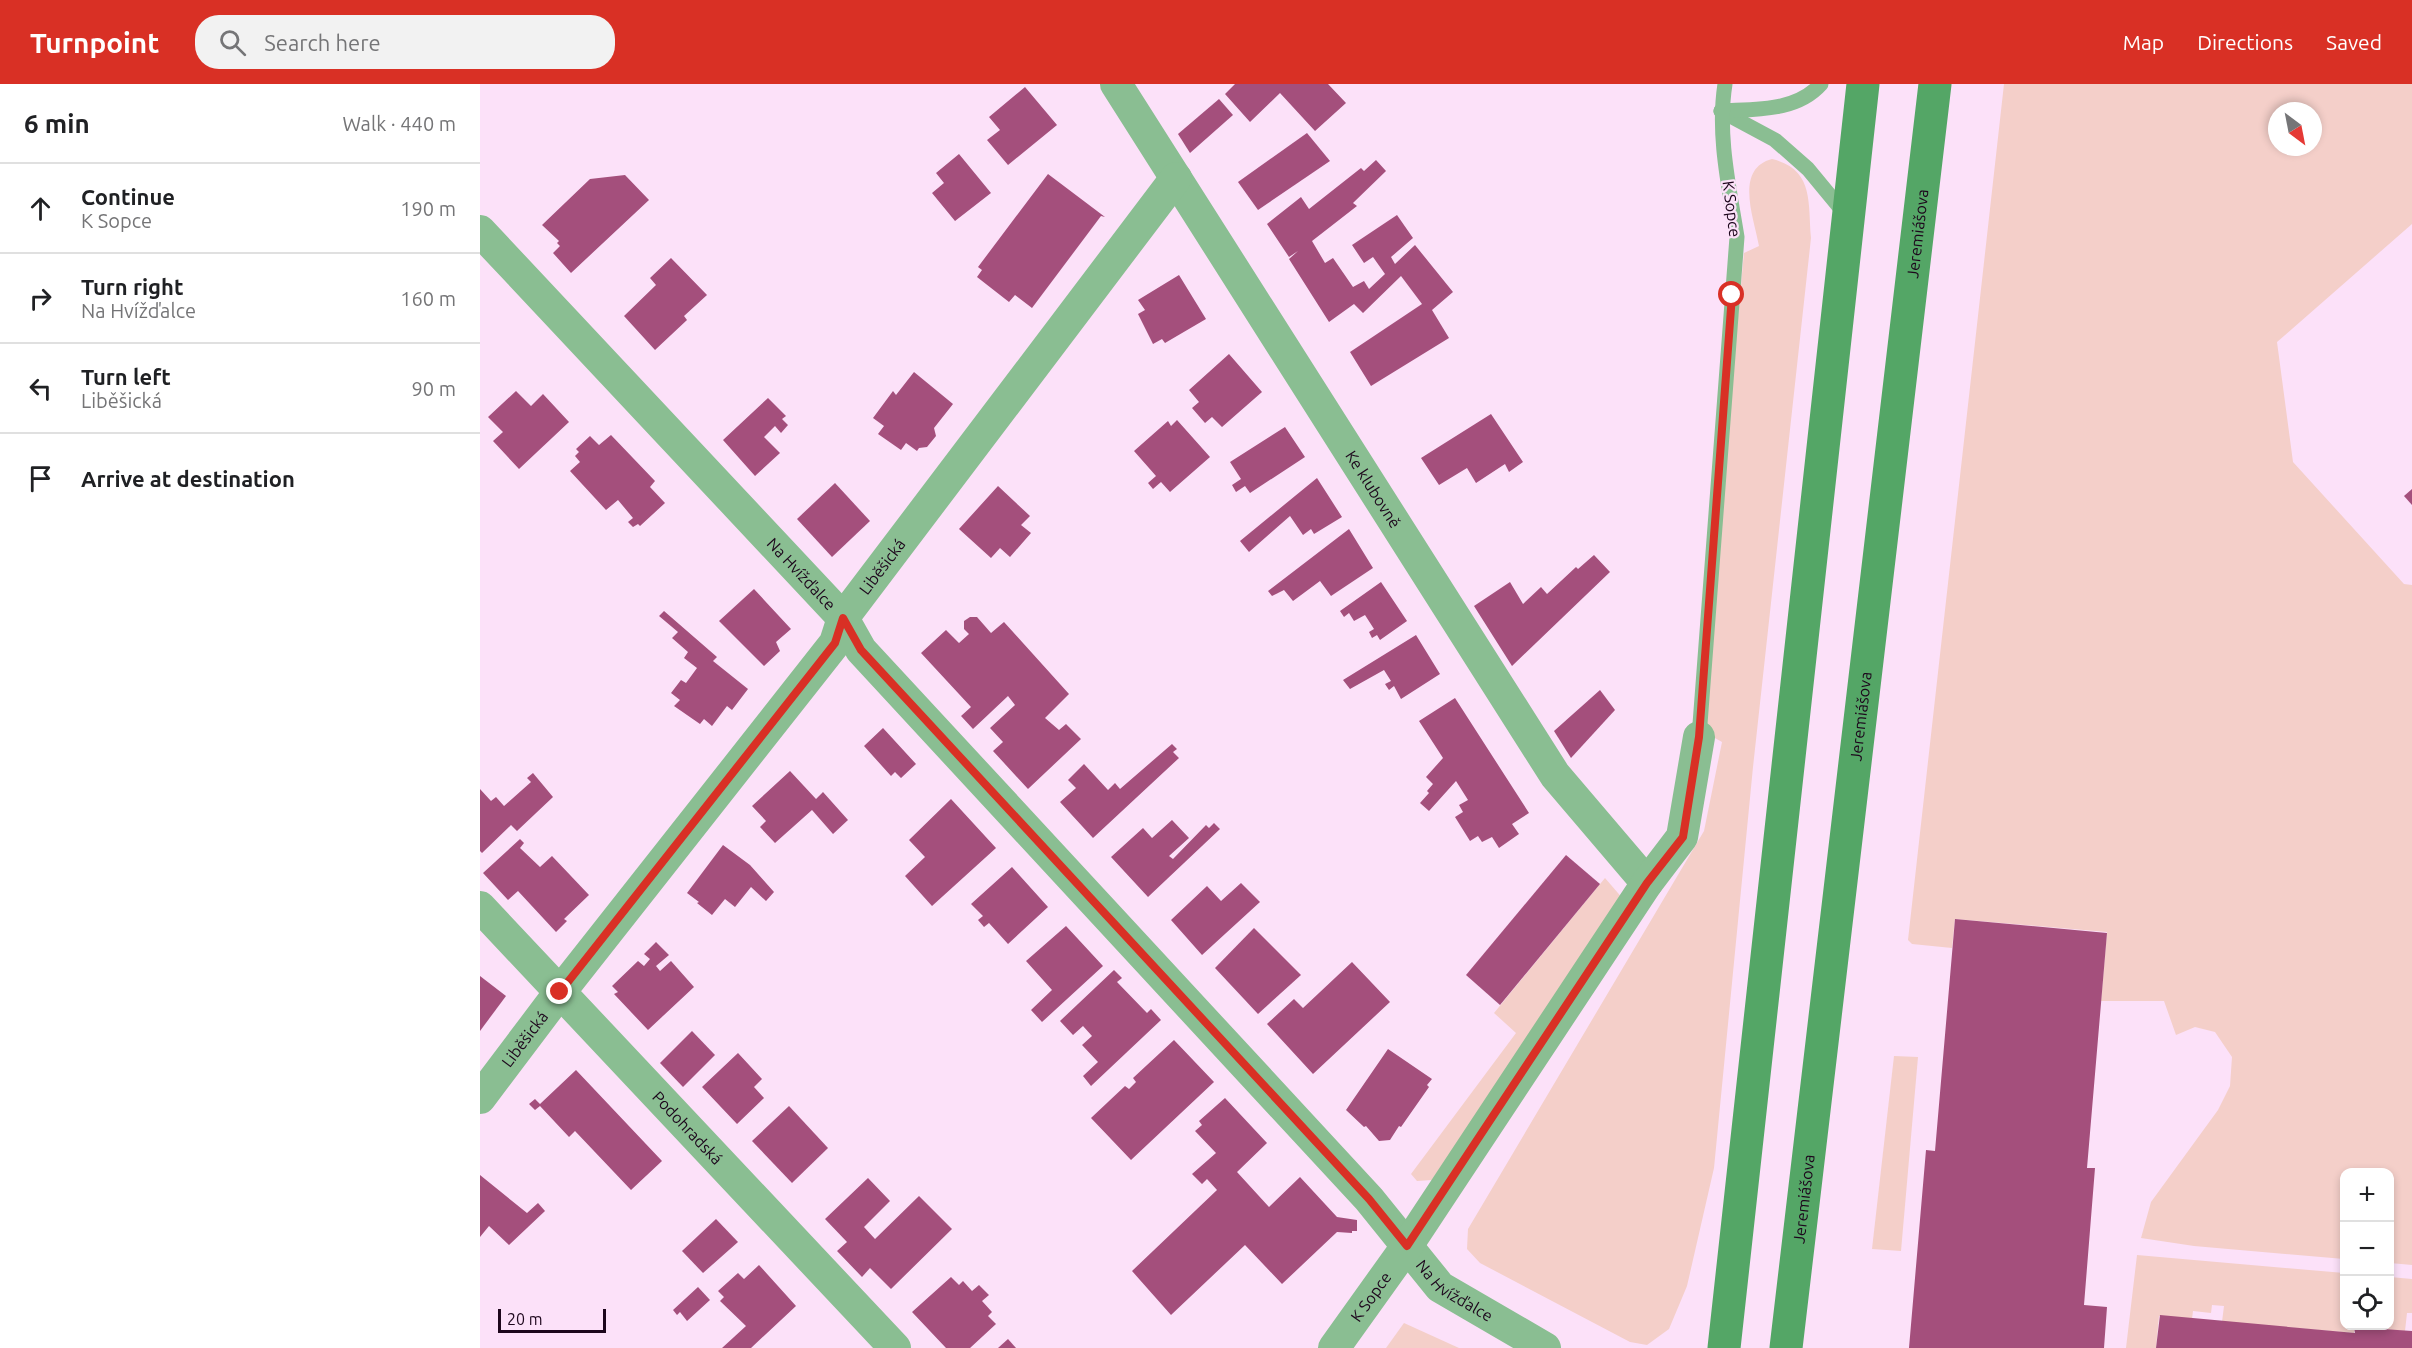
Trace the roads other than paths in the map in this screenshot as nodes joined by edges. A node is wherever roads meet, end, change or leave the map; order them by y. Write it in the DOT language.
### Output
graph roads {
  1 [pos="1116,84"];
  2 [pos="1725,84"];
  3 [pos="1821,84"];
  4 [pos="1863,84"];
  5 [pos="1935,84"];
  6 [pos="1721,111"];
  7 [pos="1176,178"];
  8 [pos="1850,219"];
  9 [pos="480,231"];
  10 [pos="843,618"];
  11 [pos="1699,737"];
  12 [pos="1647,883"];
  13 [pos="480,907"];
  14 [pos="560,992"];
  15 [pos="480,1098"];
  16 [pos="1407,1246"];
  17 [pos="895,1348"];
  18 [pos="1334,1348"];
  19 [pos="1545,1348"];
  20 [pos="1724,1348"];
  21 [pos="1786,1348"];
  1 -- 7 [label="street, Ke klubovně"];
  2 -- 6 [label="lane, K Sopce"];
  3 -- 6 [label="lane"];
  4 -- 8 [label="main road"];
  5 -- 21 [label="main road, Jeremiášova"];
  6 -- 8 [label="lane"];
  6 -- 11 [label="lane, K Sopce"];
  7 -- 10 [label="street, Liběšická"];
  7 -- 12 [label="street, Ke klubovně"];
  8 -- 20 [label="main road"];
  9 -- 10 [label="street, Na Hvížďalce"];
  10 -- 14 [label="street, Liběšická"];
  10 -- 16 [label="street, Na Hvížďalce"];
  11 -- 12 [label="street, K Sopce"];
  12 -- 16 [label="street, K Sopce"];
  13 -- 14 [label="street, Podohradská"];
  14 -- 15 [label="street, Liběšická"];
  14 -- 17 [label="street, Podohradská"];
  16 -- 18 [label="street, K Sopce"];
  16 -- 19 [label="street, Na Hvížďalce"];
}
